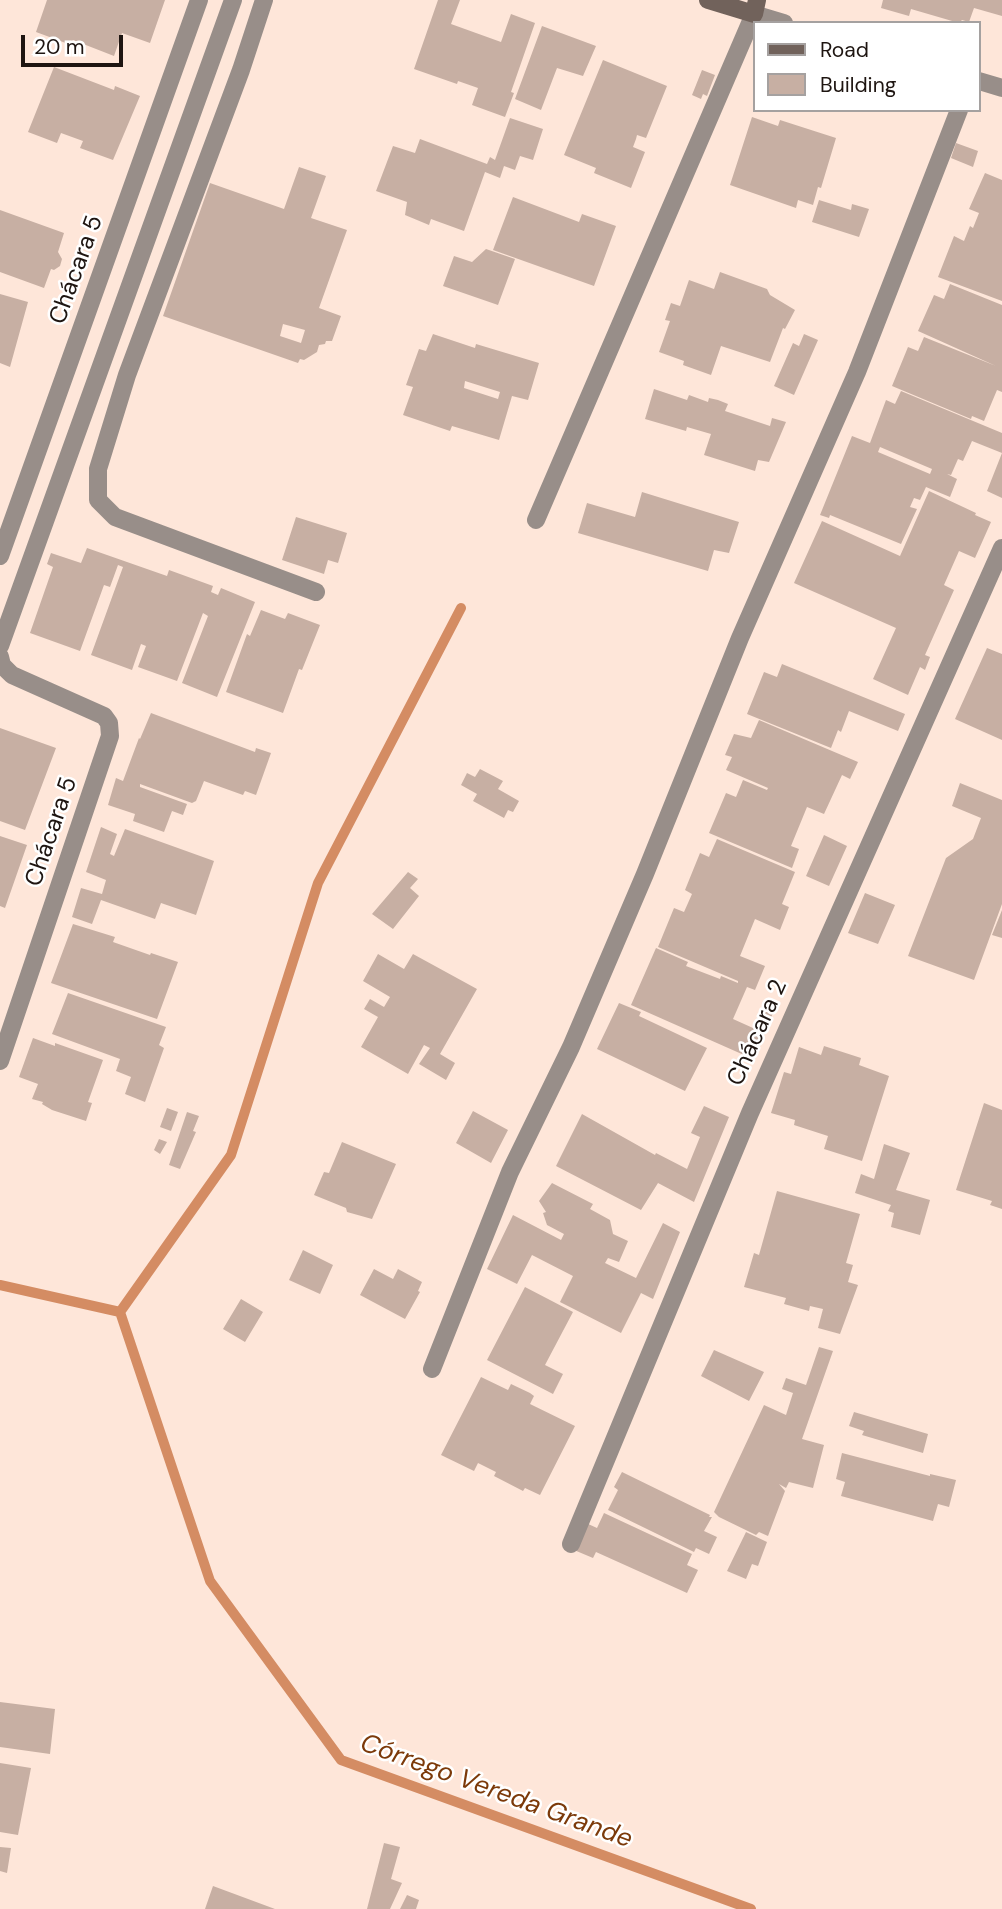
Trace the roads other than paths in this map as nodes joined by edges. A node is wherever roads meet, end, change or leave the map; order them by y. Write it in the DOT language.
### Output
graph roads {
  1 [pos="199,0"];
  2 [pos="233,0"];
  3 [pos="264,0"];
  4 [pos="708,0"];
  5 [pos="756,7"];
  6 [pos="780,21"];
  7 [pos="981,82"];
  8 [pos="1002,88"];
  9 [pos="959,112"];
  10 [pos="536,520"];
  11 [pos="1002,548"];
  12 [pos="0,556"];
  13 [pos="316,592"];
  14 [pos="0,646"];
  15 [pos="0,657"];
  16 [pos="0,1060"];
  17 [pos="432,1369"];
  18 [pos="571,1544"];
  1 -- 12 [label="street, Chácara 5"];
  2 -- 14 [label="street"];
  3 -- 13 [label="street"];
  4 -- 5 [label="street"];
  5 -- 6 [label="street"];
  5 -- 10 [label="street"];
  7 -- 8 [label="street"];
  9 -- 17 [label="street"];
  11 -- 18 [label="street, Chácara 2"];
  15 -- 16 [label="street, Chácara 5"];
}
